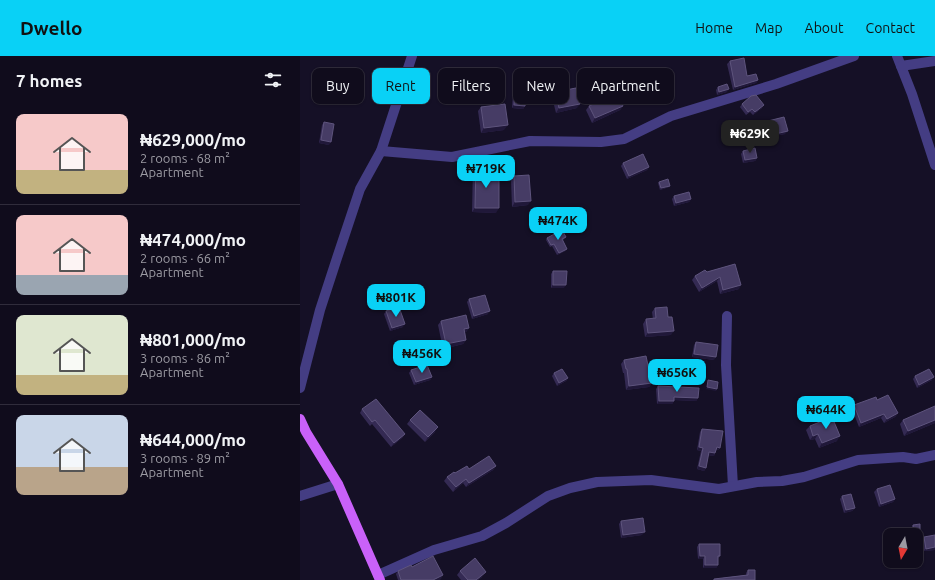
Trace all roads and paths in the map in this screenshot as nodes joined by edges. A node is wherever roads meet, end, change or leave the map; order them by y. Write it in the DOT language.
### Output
graph roads {
  1 [pos="412,56"];
  2 [pos="854,56"];
  3 [pos="897,56"];
  4 [pos="935,61"];
  5 [pos="901,66"];
  6 [pos="381,151"];
  7 [pos="935,165"];
  8 [pos="727,316"];
  9 [pos="300,388"];
  10 [pos="300,419"];
  11 [pos="935,455"];
  12 [pos="338,484"];
  13 [pos="733,486"];
  14 [pos="300,496"];
  15 [pos="379,577"];
  1 -- 6 [label="street"];
  2 -- 6 [label="street"];
  3 -- 5 [label="street"];
  4 -- 5 [label="street"];
  5 -- 7 [label="street"];
  6 -- 9 [label="street"];
  8 -- 13 [label="street"];
  10 -- 12 [label="main road"];
  11 -- 13 [label="street"];
  12 -- 14 [label="street"];
  12 -- 15 [label="main road"];
  13 -- 15 [label="street"];
}
